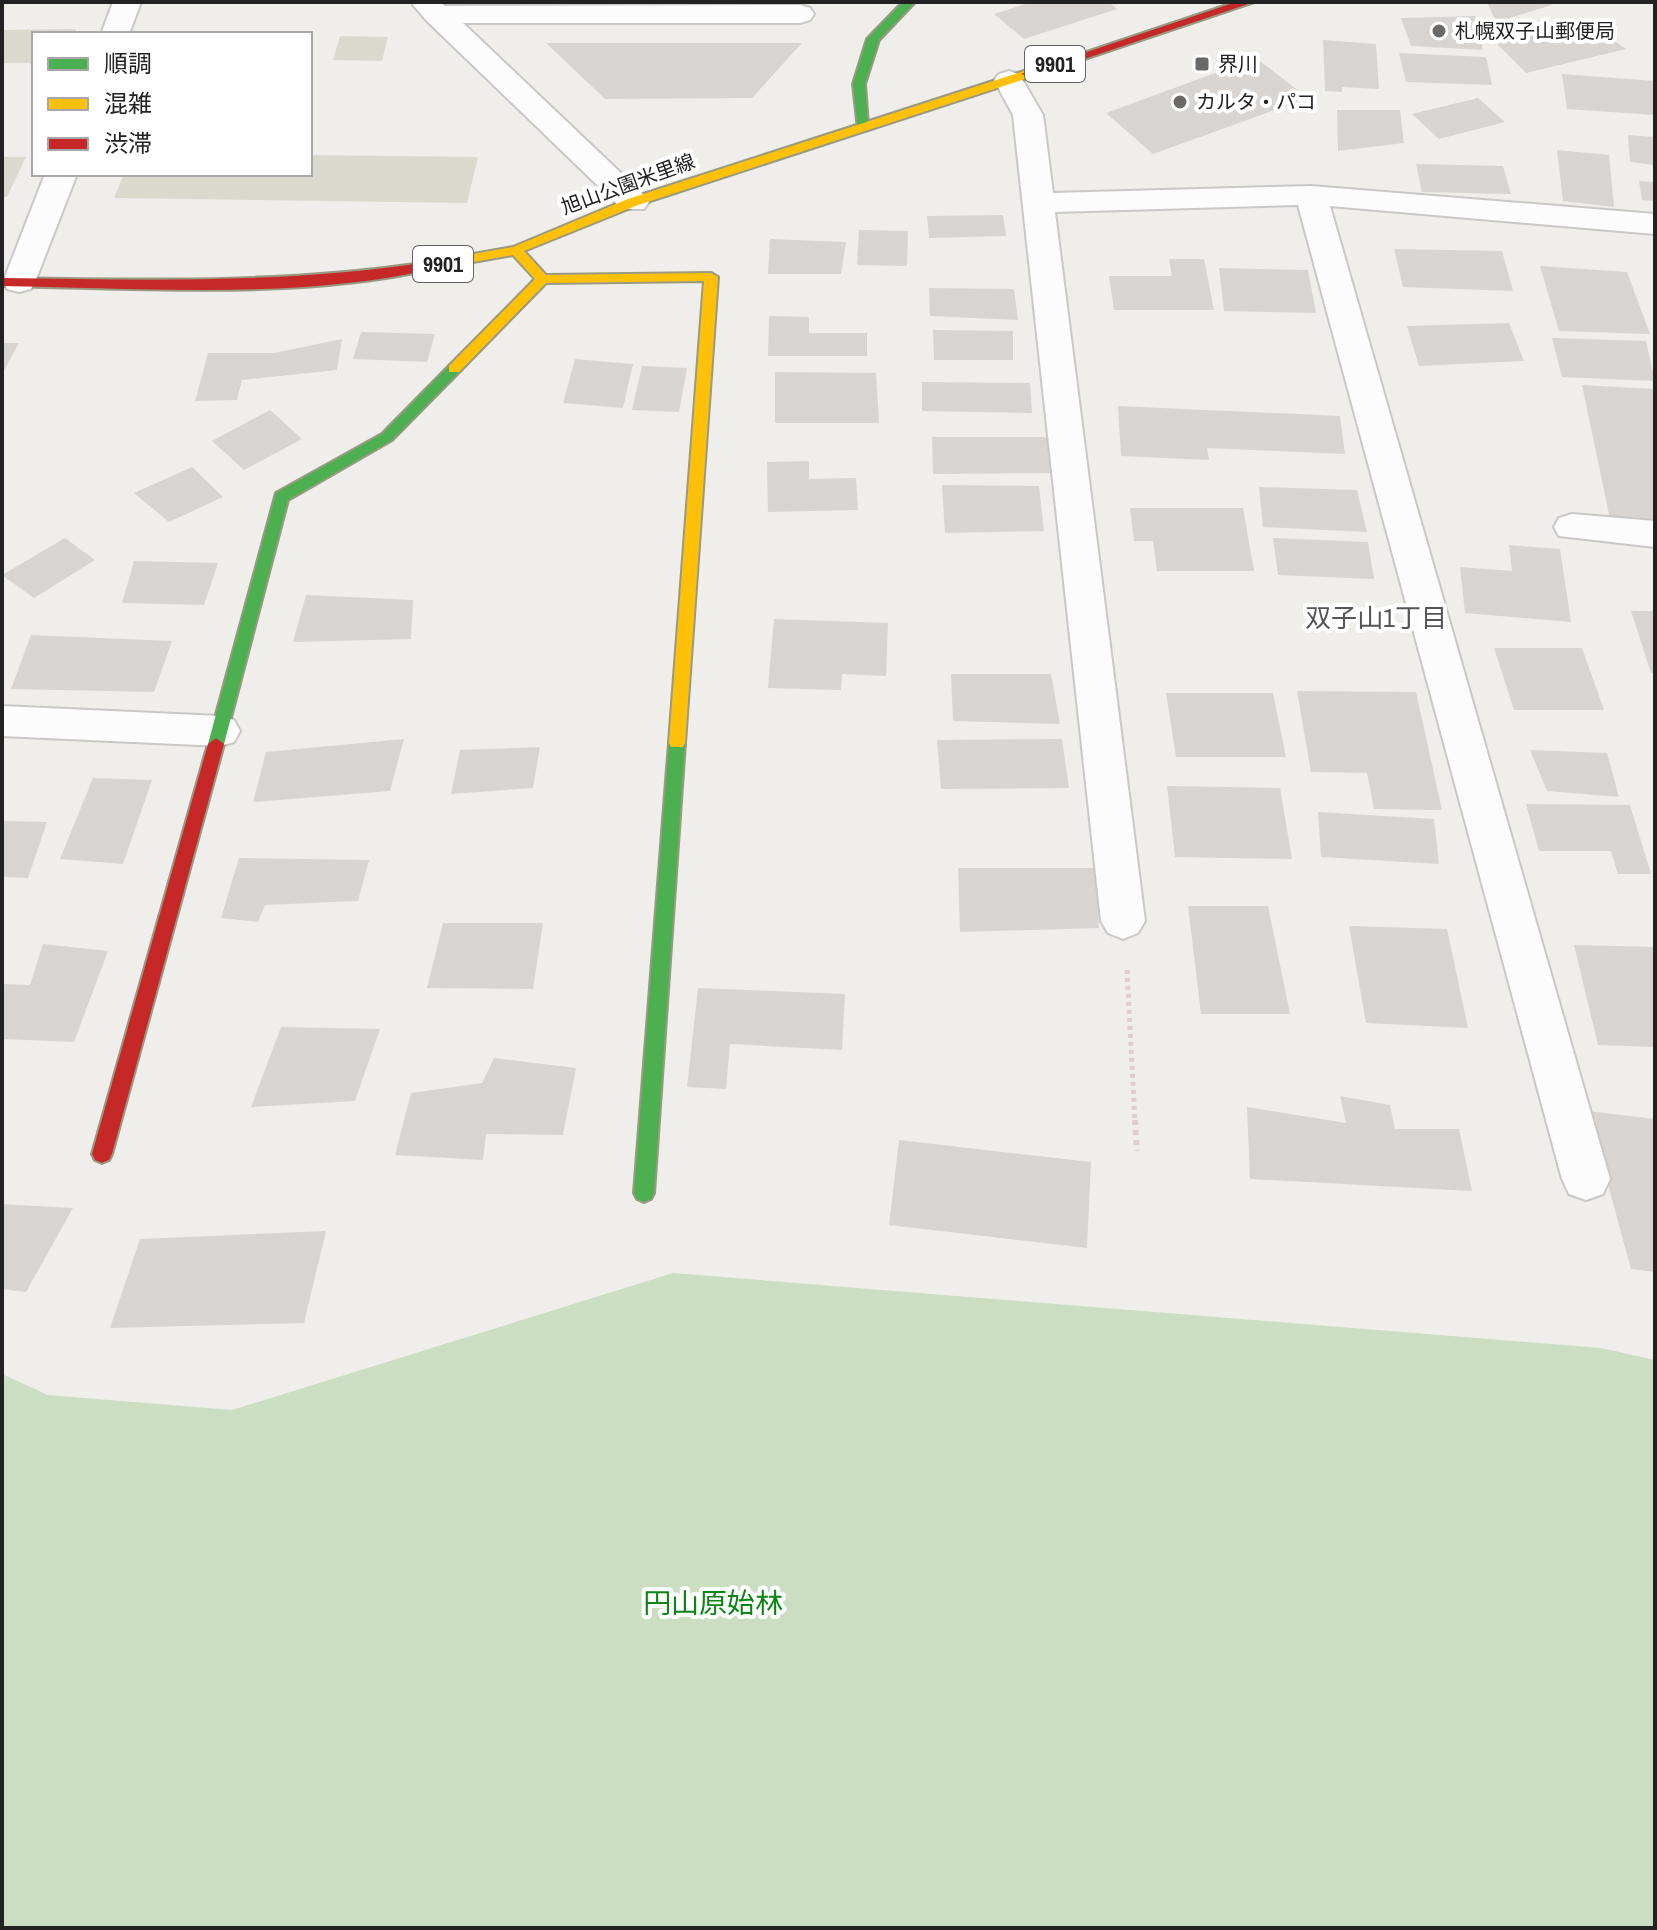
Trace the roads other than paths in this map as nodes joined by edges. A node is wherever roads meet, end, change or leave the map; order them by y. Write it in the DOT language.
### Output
graph roads {
  1 [pos="127,2"];
  2 [pos="909,2"];
  3 [pos="1248,2"];
  4 [pos="430,8"];
  5 [pos="800,14"];
  6 [pos="116,32"];
  7 [pos="1009,80"];
  8 [pos="862,126"];
  9 [pos="60,176"];
  10 [pos="1311,195"];
  11 [pos="633,202"];
  12 [pos="1039,203"];
  13 [pos="1655,224"];
  14 [pos="516,250"];
  15 [pos="542,279"];
  16 [pos="10,282"];
  17 [pos="1572,527"];
  18 [pos="1655,534"];
  19 [pos="2,721"];
  20 [pos="220,731"];
  21 [pos="1123,921"];
  22 [pos="102,1154"];
  23 [pos="1586,1179"];
  24 [pos="644,1193"];
  1 -- 6 [label="street"];
  2 -- 8 [label="street"];
  3 -- 7 [label="street, 旭山公園米里線 / 9901"];
  4 -- 5 [label="street"];
  4 -- 11 [label="street"];
  7 -- 8 [label="street, 旭山公園米里線 / 9901"];
  7 -- 12 [label="street"];
  8 -- 11 [label="street, 旭山公園米里線 / 9901"];
  9 -- 16 [label="street"];
  10 -- 12 [label="street"];
  10 -- 13 [label="street"];
  10 -- 23 [label="street"];
  11 -- 14 [label="street, 旭山公園米里線 / 9901"];
  12 -- 21 [label="street"];
  14 -- 15 [label="street"];
  14 -- 16 [label="street, 旭山公園米里線 / 9901"];
  15 -- 20 [label="street"];
  15 -- 24 [label="street"];
  17 -- 18 [label="street"];
  19 -- 20 [label="street"];
  20 -- 22 [label="street"];
}
